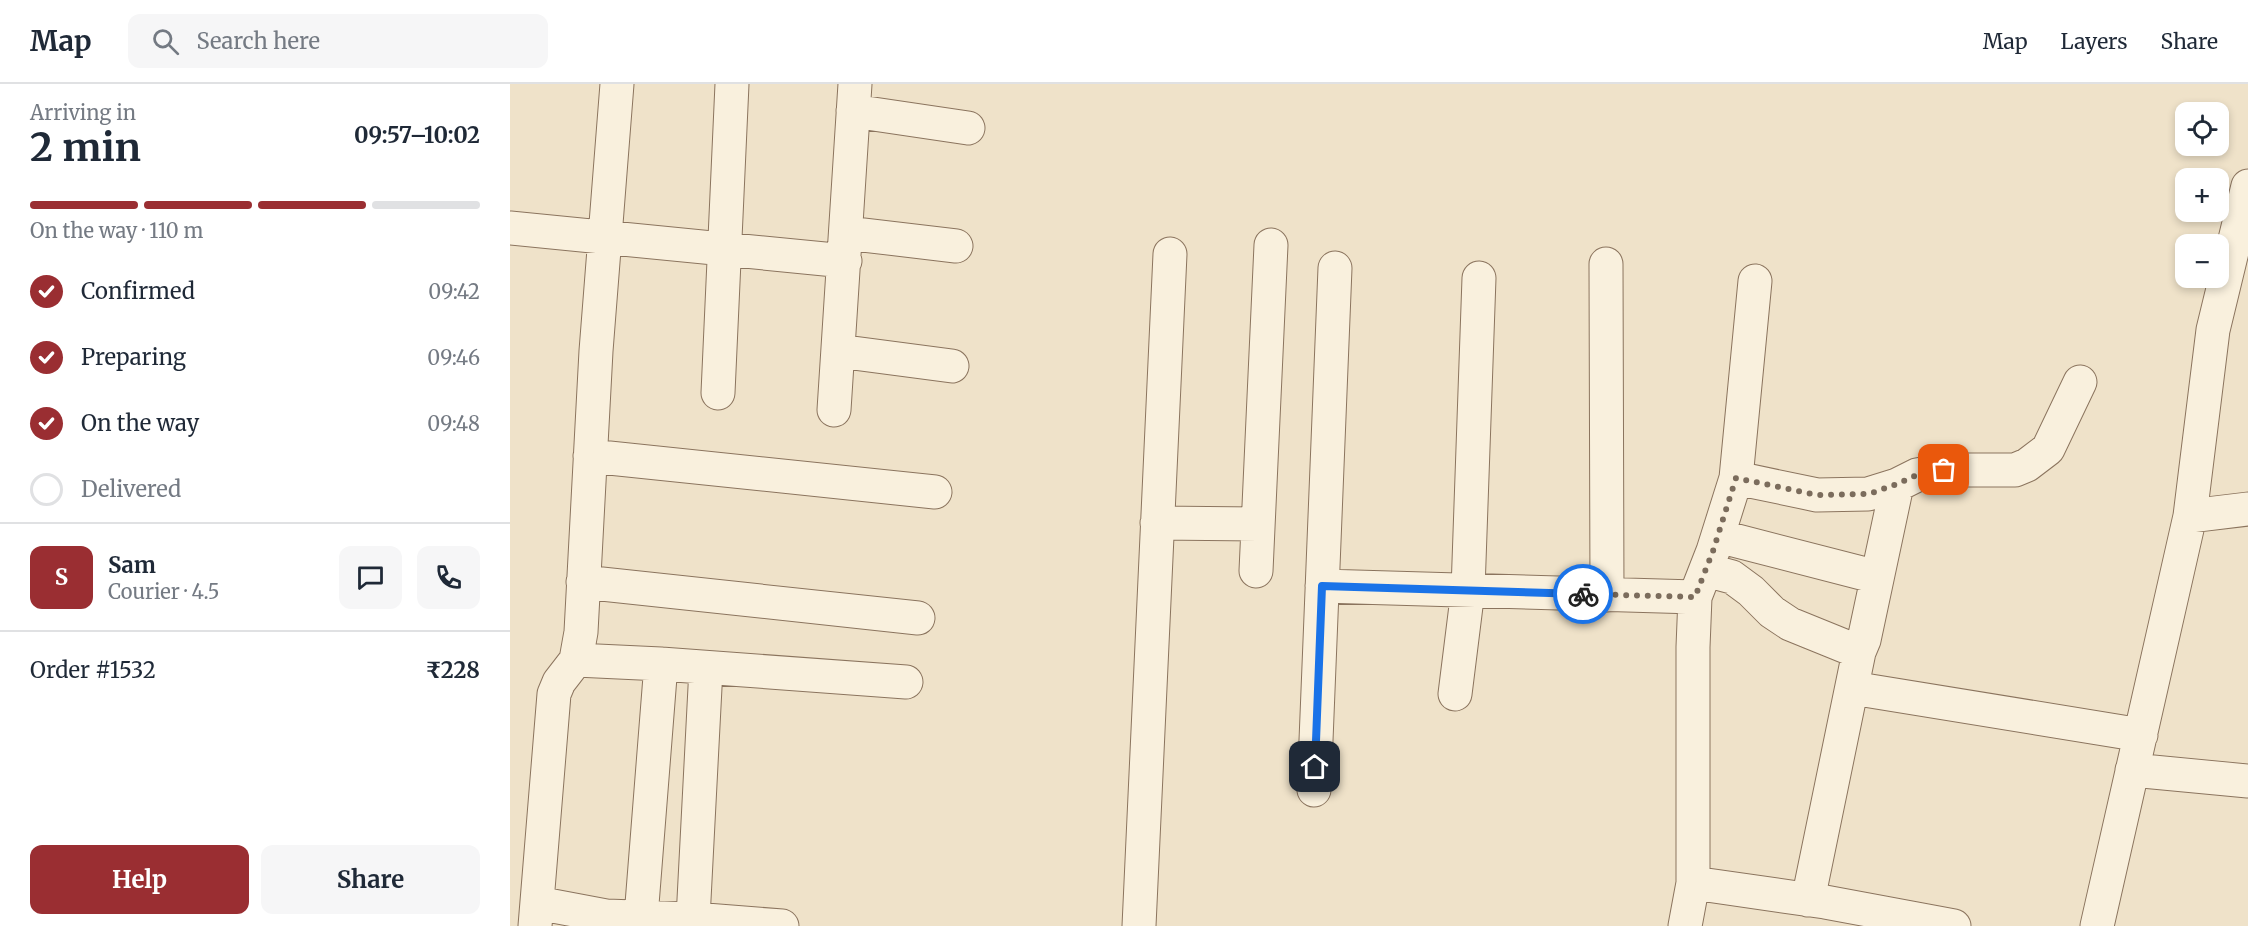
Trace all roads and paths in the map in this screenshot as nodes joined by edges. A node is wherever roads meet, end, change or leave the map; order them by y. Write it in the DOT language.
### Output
graph roads {
  1 [pos="617,84"];
  2 [pos="732,84"];
  3 [pos="854,98"];
  4 [pos="968,128"];
  5 [pos="2248,186"];
  6 [pos="510,228"];
  7 [pos="604,238"];
  8 [pos="1271,245"];
  9 [pos="956,246"];
  10 [pos="845,247"];
  11 [pos="725,250"];
  12 [pos="1170,254"];
  13 [pos="1606,264"];
  14 [pos="1335,268"];
  15 [pos="1479,278"];
  16 [pos="1755,281"];
  17 [pos="838,351"];
  18 [pos="952,366"];
  19 [pos="2080,382"];
  20 [pos="718,393"];
  21 [pos="834,410"];
  22 [pos="590,456"];
  23 [pos="1736,478"];
  24 [pos="1897,484"];
  25 [pos="935,492"];
  26 [pos="2248,508"];
  27 [pos="2190,516"];
  28 [pos="1157,523"];
  29 [pos="1258,524"];
  30 [pos="1718,536"];
  31 [pos="1256,571"];
  32 [pos="1877,577"];
  33 [pos="584,582"];
  34 [pos="1700,584"];
  35 [pos="1322,586"];
  36 [pos="1468,590"];
  37 [pos="1607,594"];
  38 [pos="918,618"];
  39 [pos="1859,652"];
  40 [pos="576,660"];
  41 [pos="661,664"];
  42 [pos="706,668"];
  43 [pos="906,682"];
  44 [pos="1852,688"];
  45 [pos="1455,694"];
  46 [pos="2140,735"];
  47 [pos="2133,770"];
  48 [pos="2248,781"];
  49 [pos="1314,790"];
  50 [pos="1693,883"];
  51 [pos="1808,900"];
  52 [pos="536,915"];
  53 [pos="641,917"];
  54 [pos="693,919"];
  55 [pos="782,926"];
  56 [pos="1138,926"];
  57 [pos="1685,926"];
  58 [pos="1954,926"];
  59 [pos="2097,926"];
  1 -- 7 [label="street"];
  2 -- 11 [label="street"];
  3 -- 4 [label="street"];
  3 -- 10 [label="street"];
  5 -- 27 [label="street"];
  6 -- 7 [label="street"];
  7 -- 11 [label="street"];
  7 -- 22 [label="street"];
  8 -- 29 [label="street"];
  9 -- 10 [label="street"];
  10 -- 11 [label="street"];
  10 -- 17 [label="street"];
  11 -- 20 [label="street"];
  12 -- 28 [label="street"];
  13 -- 37 [label="street"];
  14 -- 35 [label="street"];
  15 -- 36 [label="street"];
  16 -- 23 [label="street"];
  17 -- 18 [label="street"];
  17 -- 21 [label="street"];
  19 -- 24 [label="street"];
  22 -- 25 [label="street"];
  22 -- 33 [label="street"];
  23 -- 24 [label="street"];
  23 -- 30 [label="street"];
  24 -- 32 [label="street"];
  26 -- 27 [label="street"];
  27 -- 46 [label="street"];
  28 -- 29 [label="street"];
  28 -- 56 [label="street"];
  29 -- 31 [label="street"];
  30 -- 32 [label="street"];
  30 -- 34 [label="street"];
  32 -- 39 [label="street"];
  33 -- 38 [label="street"];
  33 -- 40 [label="street"];
  34 -- 37 [label="street"];
  34 -- 39 [label="street"];
  34 -- 50 [label="street"];
  35 -- 36 [label="street"];
  35 -- 49 [label="street"];
  36 -- 37 [label="street"];
  36 -- 45 [label="street"];
  39 -- 44 [label="street"];
  40 -- 41 [label="street"];
  40 -- 52 [label="street"];
  41 -- 42 [label="street"];
  41 -- 53 [label="street"];
  42 -- 43 [label="street"];
  42 -- 54 [label="street"];
  44 -- 46 [label="street"];
  44 -- 51 [label="street"];
  46 -- 47 [label="street"];
  47 -- 48 [label="street"];
  47 -- 59 [label="street"];
  50 -- 51 [label="street"];
  50 -- 57 [label="street"];
  51 -- 58 [label="street"];
  52 -- 53 [label="street"];
  53 -- 54 [label="street"];
  54 -- 55 [label="street"];
}
